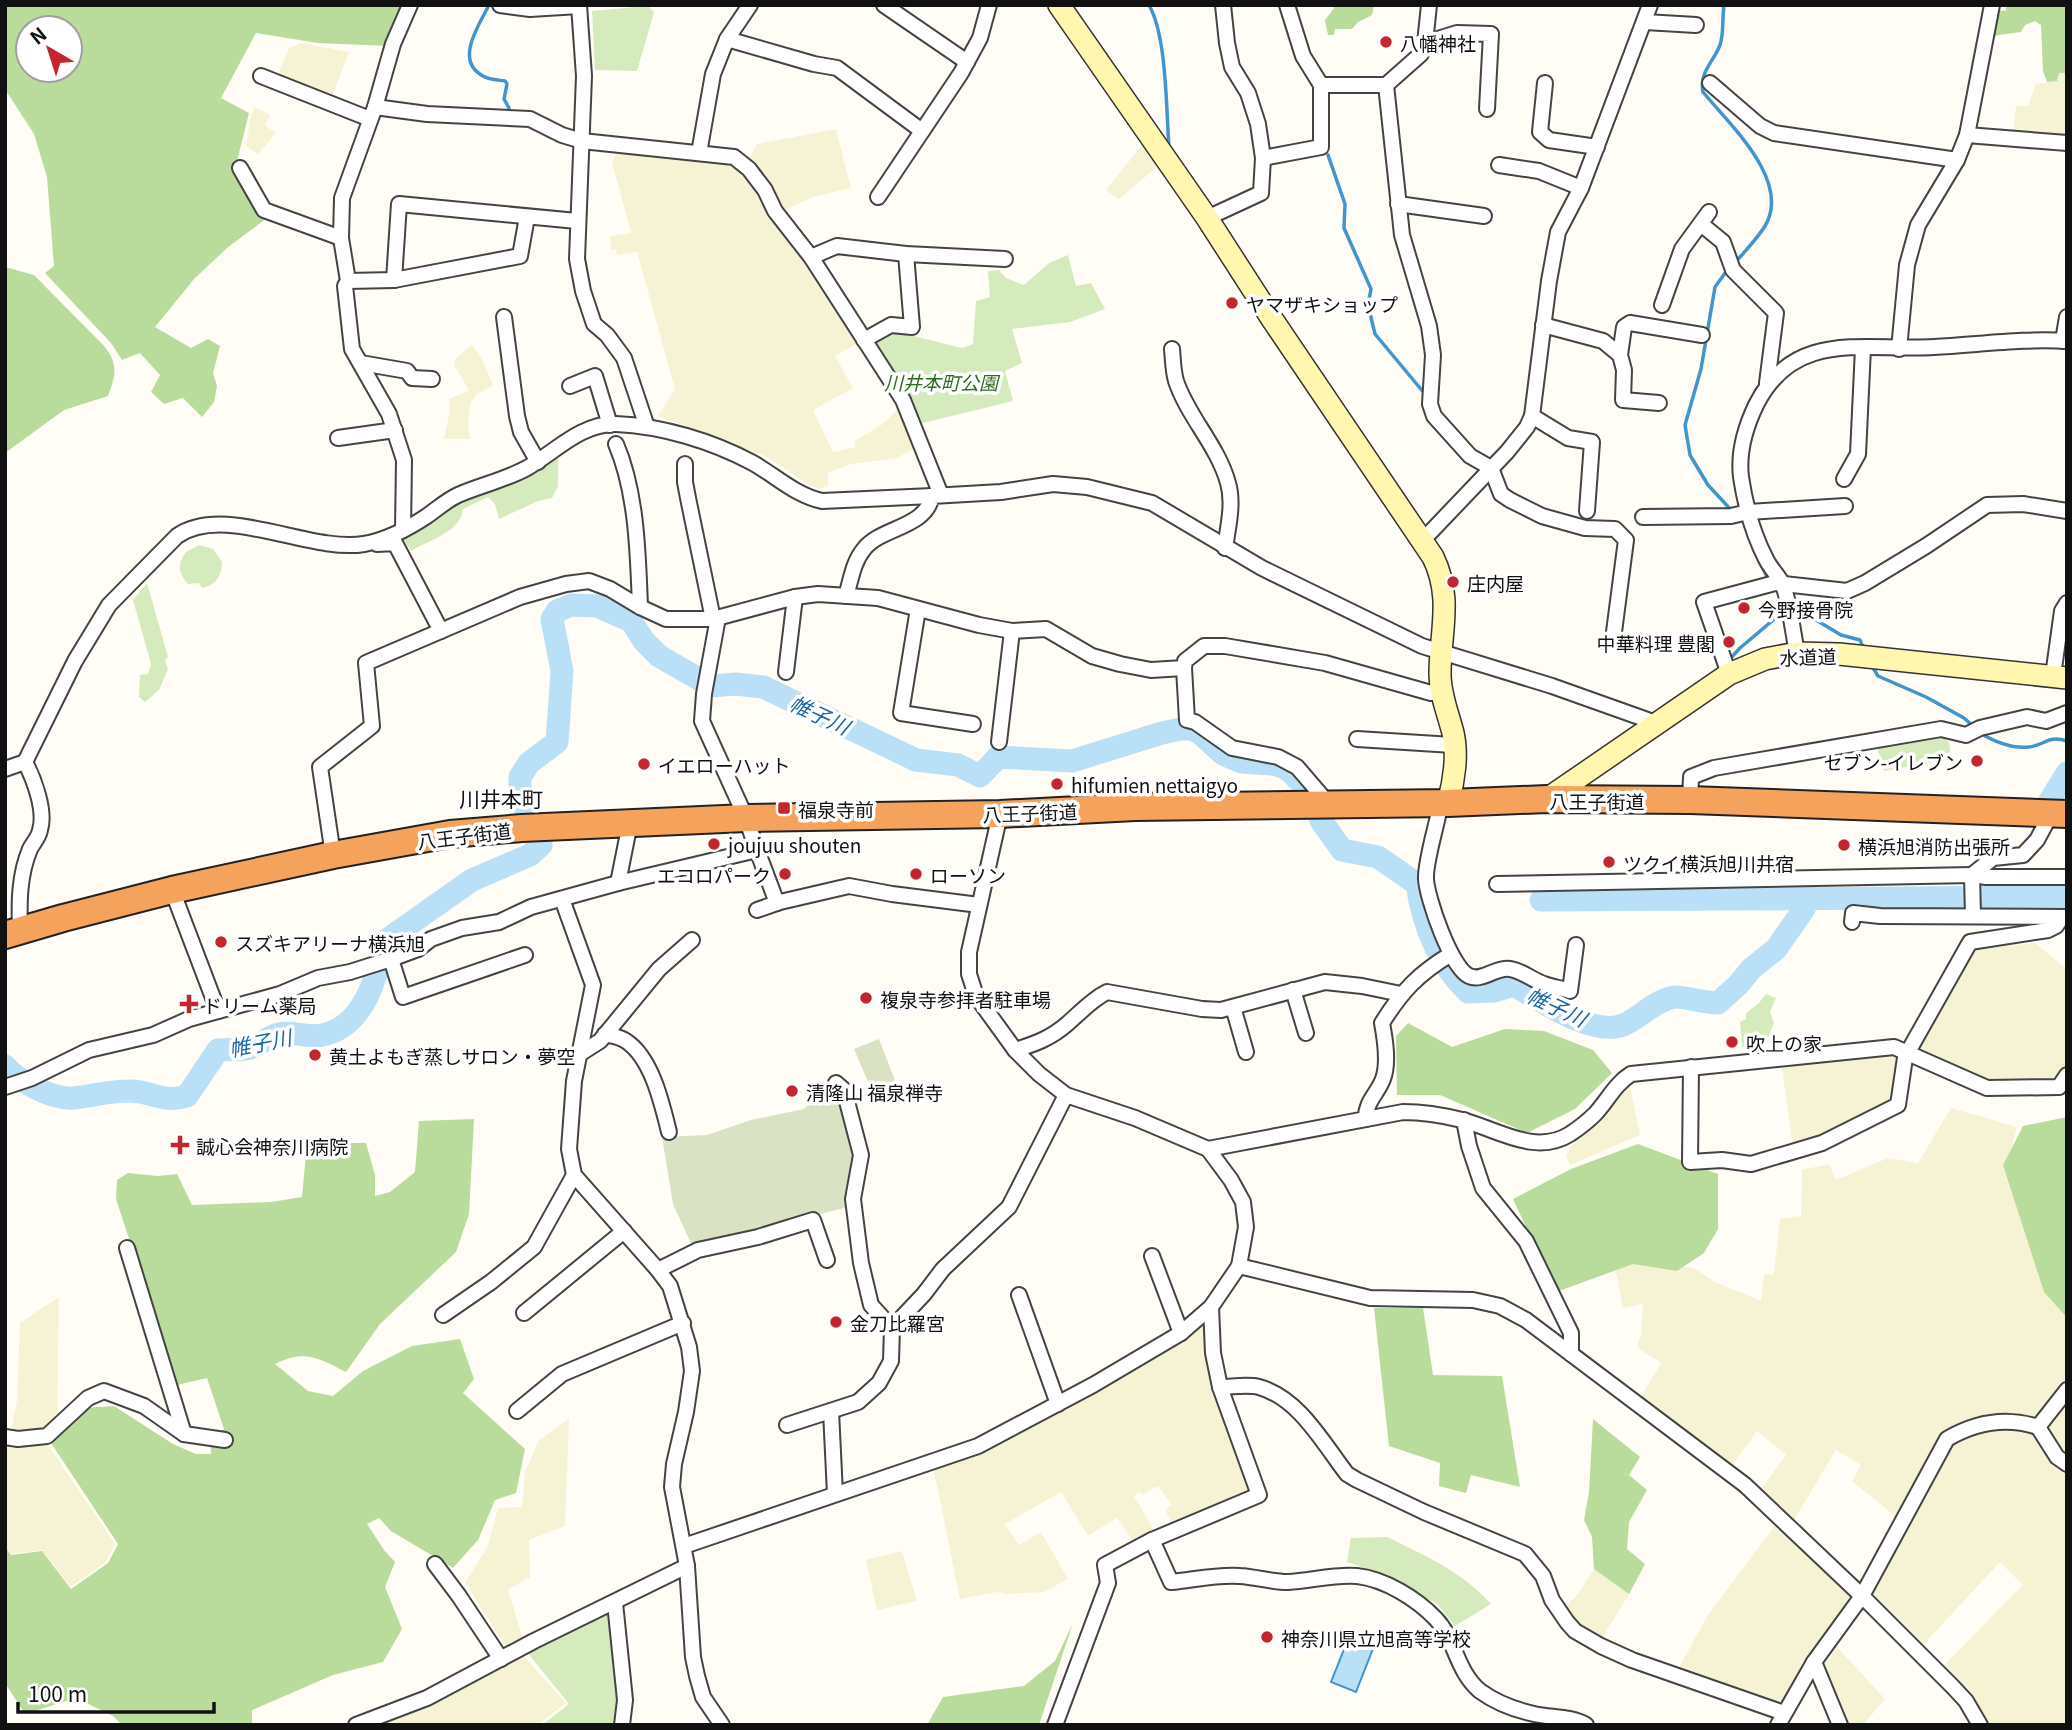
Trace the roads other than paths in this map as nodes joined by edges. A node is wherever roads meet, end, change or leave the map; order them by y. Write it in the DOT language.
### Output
graph roads {
  1 [pos="410,5"];
  2 [pos="500,5"];
  3 [pos="750,5"];
  4 [pos="884,5"];
  5 [pos="989,5"];
  6 [pos="1059,5"];
  7 [pos="1223,5"];
  8 [pos="1287,5"];
  9 [pos="1429,5"];
  10 [pos="1650,5"];
  11 [pos="1992,5"];
  12 [pos="579,6"];
  13 [pos="1645,22"];
  14 [pos="1696,25"];
  15 [pos="727,40"];
  16 [pos="1425,43"];
  17 [pos="967,62"];
  18 [pos="261,76"];
  19 [pos="1545,83"];
  20 [pos="1710,83"];
  21 [pos="1321,85"];
  22 [pos="1386,85"];
  23 [pos="1487,109"];
  24 [pos="372,113"];
  25 [pos="922,131"];
  26 [pos="1967,135"];
  27 [pos="582,141"];
  28 [pos="2067,143"];
  29 [pos="1597,147"];
  30 [pos="699,153"];
  31 [pos="1263,158"];
  32 [pos="1957,160"];
  33 [pos="1499,165"];
  34 [pos="240,168"];
  35 [pos="1581,188"];
  36 [pos="878,197"];
  37 [pos="1398,204"];
  38 [pos="1484,216"];
  39 [pos="527,217"];
  40 [pos="1208,218"];
  41 [pos="577,221"];
  42 [pos="341,238"];
  43 [pos="906,254"];
  44 [pos="810,257"];
  45 [pos="1005,259"];
  46 [pos="394,280"];
  47 [pos="348,281"];
  48 [pos="1662,305"];
  49 [pos="504,317"];
  50 [pos="2067,317"];
  51 [pos="1543,325"];
  52 [pos="1702,335"];
  53 [pos="864,340"];
  54 [pos="2065,341"];
  55 [pos="1863,348"];
  56 [pos="1172,349"];
  57 [pos="1899,349"];
  58 [pos="1620,355"];
  59 [pos="361,363"];
  60 [pos="432,379"];
  61 [pos="1768,383"];
  62 [pos="570,386"];
  63 [pos="1659,403"];
  64 [pos="1532,416"];
  65 [pos="610,425"];
  66 [pos="647,427"];
  67 [pos="395,430"];
  68 [pos="338,438"];
  69 [pos="616,444"];
  70 [pos="538,462"];
  71 [pos="685,464"];
  72 [pos="1491,468"];
  73 [pos="1844,479"];
  74 [pos="937,496"];
  75 [pos="1844,506"];
  76 [pos="1587,511"];
  77 [pos="2067,511"];
  78 [pos="1748,512"];
  79 [pos="1643,517"];
  80 [pos="403,530"];
  81 [pos="1422,541"];
  82 [pos="371,542"];
  83 [pos="1225,548"];
  84 [pos="1783,585"];
  85 [pos="846,596"];
  86 [pos="795,597"];
  87 [pos="2067,603"];
  88 [pos="640,607"];
  89 [pos="918,608"];
  90 [pos="713,619"];
  91 [pos="2063,627"];
  92 [pos="442,631"];
  93 [pos="1012,631"];
  94 [pos="1614,632"];
  95 [pos="1442,653"];
  96 [pos="1797,653"];
  97 [pos="1184,667"];
  98 [pos="786,673"];
  99 [pos="1729,674"];
  100 [pos="2060,677"];
  101 [pos="1441,692"];
  102 [pos="2067,713"];
  103 [pos="1656,723"];
  104 [pos="973,724"];
  105 [pos="1357,739"];
  106 [pos="999,742"];
  107 [pos="1454,745"];
  108 [pos="25,762"];
  109 [pos="5,769"];
  110 [pos="1547,799"];
  111 [pos="1690,800"];
  112 [pos="1448,803"];
  113 [pos="1318,804"];
  114 [pos="1000,814"];
  115 [pos="2059,814"];
  116 [pos="746,818"];
  117 [pos="630,823"];
  118 [pos="757,850"];
  119 [pos="333,855"];
  120 [pos="2067,877"];
  121 [pos="1971,880"];
  122 [pos="618,883"];
  123 [pos="1497,884"];
  124 [pos="172,890"];
  125 [pos="562,899"];
  126 [pos="779,903"];
  127 [pos="979,905"];
  128 [pos="757,910"];
  129 [pos="1973,913"];
  130 [pos="2065,917"];
  131 [pos="1852,922"];
  132 [pos="13,933"];
  133 [pos="692,940"];
  134 [pos="1576,944"];
  135 [pos="525,955"];
  136 [pos="1443,958"];
  137 [pos="391,959"];
  138 [pos="1293,989"];
  139 [pos="1401,994"];
  140 [pos="1233,1007"];
  141 [pos="218,1011"];
  142 [pos="1306,1033"];
  143 [pos="605,1034"];
  144 [pos="1015,1050"];
  145 [pos="1246,1052"];
  146 [pos="1907,1052"];
  147 [pos="578,1055"];
  148 [pos="1691,1067"];
  149 [pos="836,1083"];
  150 [pos="2064,1084"];
  151 [pos="8,1086"];
  152 [pos="1066,1095"];
  153 [pos="1366,1119"];
  154 [pos="1464,1120"];
  155 [pos="669,1132"];
  156 [pos="1208,1149"];
  157 [pos="574,1175"];
  158 [pos="624,1231"];
  159 [pos="127,1248"];
  160 [pos="1152,1256"];
  161 [pos="827,1260"];
  162 [pos="1239,1266"];
  163 [pos="658,1270"];
  164 [pos="1019,1295"];
  165 [pos="1211,1307"];
  166 [pos="524,1313"];
  167 [pos="443,1315"];
  168 [pos="683,1323"];
  169 [pos="892,1328"];
  170 [pos="1181,1333"];
  171 [pos="1572,1354"];
  172 [pos="1220,1387"];
  173 [pos="2067,1390"];
  174 [pos="1058,1404"];
  175 [pos="517,1411"];
  176 [pos="831,1411"];
  177 [pos="787,1425"];
  178 [pos="2038,1427"];
  179 [pos="184,1434"];
  180 [pos="5,1437"];
  181 [pos="225,1440"];
  182 [pos="2067,1464"];
  183 [pos="835,1494"];
  184 [pos="1152,1540"];
  185 [pos="684,1546"];
  186 [pos="435,1564"];
  187 [pos="687,1566"];
  188 [pos="1862,1596"];
  189 [pos="615,1603"];
  190 [pos="501,1659"];
  191 [pos="1814,1662"];
  192 [pos="1781,1719"];
  193 [pos="356,1725"];
  194 [pos="622,1725"];
  195 [pos="722,1725"];
  196 [pos="1055,1725"];
  197 [pos="1586,1725"];
  198 [pos="1840,1725"];
  199 [pos="1980,1725"];
  1 -- 24 [label="street"];
  2 -- 12 [label="street"];
  3 -- 15 [label="street"];
  4 -- 17 [label="street"];
  5 -- 17 [label="street"];
  6 -- 40 [label="street"];
  7 -- 31 [label="street"];
  8 -- 21 [label="street"];
  9 -- 16 [label="street"];
  10 -- 13 [label="street"];
  11 -- 26 [label="street"];
  12 -- 27 [label="street"];
  13 -- 14 [label="street"];
  13 -- 29 [label="street"];
  15 -- 25 [label="street"];
  15 -- 30 [label="street"];
  16 -- 22 [label="street"];
  16 -- 23 [label="street"];
  17 -- 25 [label="street"];
  18 -- 24 [label="street"];
  19 -- 29 [label="street"];
  20 -- 32 [label="street"];
  21 -- 22 [label="street"];
  21 -- 31 [label="street"];
  22 -- 37 [label="street"];
  24 -- 27 [label="street"];
  24 -- 42 [label="street"];
  25 -- 36 [label="street"];
  26 -- 28 [label="street"];
  26 -- 32 [label="street"];
  27 -- 30 [label="street"];
  27 -- 41 [label="street"];
  29 -- 35 [label="street"];
  30 -- 44 [label="street"];
  31 -- 40 [label="street"];
  32 -- 57 [label="street"];
  33 -- 35 [label="street"];
  34 -- 42 [label="street"];
  35 -- 51 [label="street"];
  37 -- 38 [label="street"];
  37 -- 72 [label="street"];
  39 -- 41 [label="street"];
  39 -- 46 [label="street"];
  39 -- 46 [label="street"];
  40 -- 81 [label="street"];
  41 -- 66 [label="street"];
  42 -- 47 [label="street"];
  43 -- 44 [label="street"];
  43 -- 45 [label="street"];
  43 -- 53 [label="street"];
  44 -- 53 [label="street"];
  46 -- 47 [label="street"];
  47 -- 59 [label="street"];
  48 -- 61 [label="street"];
  49 -- 70 [label="street"];
  50 -- 54 [label="street"];
  51 -- 58 [label="street"];
  51 -- 64 [label="street"];
  52 -- 58 [label="street"];
  53 -- 74 [label="street"];
  54 -- 57 [label="street"];
  55 -- 57 [label="street"];
  55 -- 61 [label="street"];
  55 -- 73 [label="street"];
  56 -- 83 [label="street"];
  58 -- 63 [label="street"];
  59 -- 60 [label="street"];
  59 -- 67 [label="street"];
  61 -- 78 [label="street"];
  62 -- 65 [label="street"];
  64 -- 72 [label="street"];
  64 -- 76 [label="street"];
  65 -- 66 [label="street"];
  65 -- 70 [label="street"];
  66 -- 74 [label="street"];
  67 -- 68 [label="street"];
  67 -- 80 [label="street"];
  69 -- 88 [label="street"];
  70 -- 80 [label="street"];
  71 -- 90 [label="street"];
  72 -- 81 [label="street"];
  72 -- 94 [label="street"];
  74 -- 83 [label="street"];
  74 -- 85 [label="street"];
  75 -- 78 [label="street"];
  77 -- 84 [label="street"];
  78 -- 79 [label="street"];
  78 -- 84 [label="street"];
  80 -- 82 [label="street"];
  81 -- 95 [label="street"];
  82 -- 92 [label="street"];
  82 -- 108 [label="street"];
  83 -- 95 [label="street"];
  84 -- 96 [label="street"];
  84 -- 99 [label="street"];
  85 -- 86 [label="street"];
  85 -- 89 [label="street"];
  86 -- 90 [label="street"];
  86 -- 98 [label="street"];
  87 -- 91 [label="street"];
  88 -- 90 [label="street"];
  88 -- 92 [label="street"];
  89 -- 93 [label="street"];
  89 -- 104 [label="street"];
  90 -- 116 [label="street"];
  91 -- 100 [label="street"];
  92 -- 119 [label="street"];
  93 -- 97 [label="street"];
  93 -- 106 [label="street"];
  95 -- 101 [label="street"];
  95 -- 103 [label="street"];
  96 -- 99 [label="street, 水道道"];
  96 -- 100 [label="street, 水道道"];
  97 -- 101 [label="street"];
  97 -- 113 [label="street"];
  99 -- 103 [label="street, 水道道"];
  101 -- 107 [label="street"];
  102 -- 111 [label="street"];
  103 -- 110 [label="street, 水道道"];
  105 -- 107 [label="street"];
  107 -- 112 [label="street"];
  108 -- 109 [label="street"];
  108 -- 132 [label="street"];
  110 -- 111 [label="highway, 八王子街道"];
  110 -- 112 [label="highway, 八王子街道"];
  111 -- 115 [label="highway, 八王子街道"];
  112 -- 113 [label="highway, 八王子街道"];
  112 -- 136 [label="street"];
  113 -- 114 [label="highway, 八王子街道"];
  114 -- 116 [label="highway, 八王子街道"];
  114 -- 127 [label="street"];
  115 -- 121 [label="street"];
  116 -- 117 [label="highway, 八王子街道"];
  116 -- 118 [label="street"];
  117 -- 119 [label="highway, 八王子街道"];
  117 -- 122 [label="street"];
  118 -- 122 [label="street"];
  118 -- 126 [label="street"];
  119 -- 124 [label="highway, 八王子街道"];
  120 -- 121 [label="street"];
  121 -- 123 [label="street"];
  121 -- 129 [label="street"];
  122 -- 125 [label="street"];
  124 -- 132 [label="highway, 八王子街道"];
  124 -- 141 [label="street"];
  125 -- 137 [label="street"];
  125 -- 147 [label="street"];
  126 -- 127 [label="street"];
  126 -- 128 [label="street"];
  127 -- 144 [label="street"];
  129 -- 130 [label="street"];
  129 -- 131 [label="street"];
  130 -- 146 [label="street"];
  133 -- 143 [label="street"];
  134 -- 136 [label="street"];
  135 -- 137 [label="street"];
  136 -- 139 [label="street"];
  137 -- 141 [label="street"];
  138 -- 139 [label="street"];
  138 -- 140 [label="street"];
  138 -- 142 [label="street"];
  139 -- 153 [label="street"];
  140 -- 144 [label="street"];
  140 -- 145 [label="street"];
  141 -- 151 [label="street"];
  143 -- 147 [label="street"];
  143 -- 155 [label="street"];
  144 -- 152 [label="street"];
  146 -- 148 [label="street"];
  146 -- 148 [label="street"];
  146 -- 150 [label="street"];
  147 -- 157 [label="street"];
  148 -- 154 [label="street"];
  149 -- 169 [label="street"];
  152 -- 156 [label="street"];
  152 -- 169 [label="street"];
  153 -- 154 [label="street"];
  153 -- 156 [label="street"];
  154 -- 171 [label="street"];
  156 -- 162 [label="street"];
  157 -- 158 [label="street"];
  157 -- 167 [label="street"];
  158 -- 163 [label="street"];
  158 -- 166 [label="street"];
  159 -- 179 [label="street"];
  160 -- 170 [label="street"];
  161 -- 163 [label="street"];
  162 -- 165 [label="street"];
  162 -- 171 [label="street"];
  163 -- 168 [label="street"];
  164 -- 174 [label="street"];
  165 -- 170 [label="street"];
  165 -- 172 [label="street"];
  168 -- 175 [label="street"];
  168 -- 185 [label="street"];
  169 -- 176 [label="street"];
  170 -- 174 [label="street"];
  171 -- 188 [label="street"];
  172 -- 184 [label="street"];
  172 -- 192 [label="street"];
  173 -- 178 [label="street"];
  174 -- 183 [label="street"];
  176 -- 177 [label="street"];
  176 -- 183 [label="street"];
  178 -- 182 [label="street"];
  178 -- 188 [label="street"];
  179 -- 180 [label="street"];
  179 -- 181 [label="street"];
  183 -- 185 [label="street"];
  184 -- 196 [label="street"];
  184 -- 197 [label="street"];
  185 -- 187 [label="street"];
  186 -- 190 [label="street"];
  187 -- 189 [label="street"];
  187 -- 195 [label="street"];
  188 -- 191 [label="street"];
  188 -- 199 [label="street"];
  189 -- 190 [label="street"];
  189 -- 194 [label="street"];
  190 -- 193 [label="street"];
  191 -- 192 [label="street"];
  191 -- 198 [label="street"];
}
